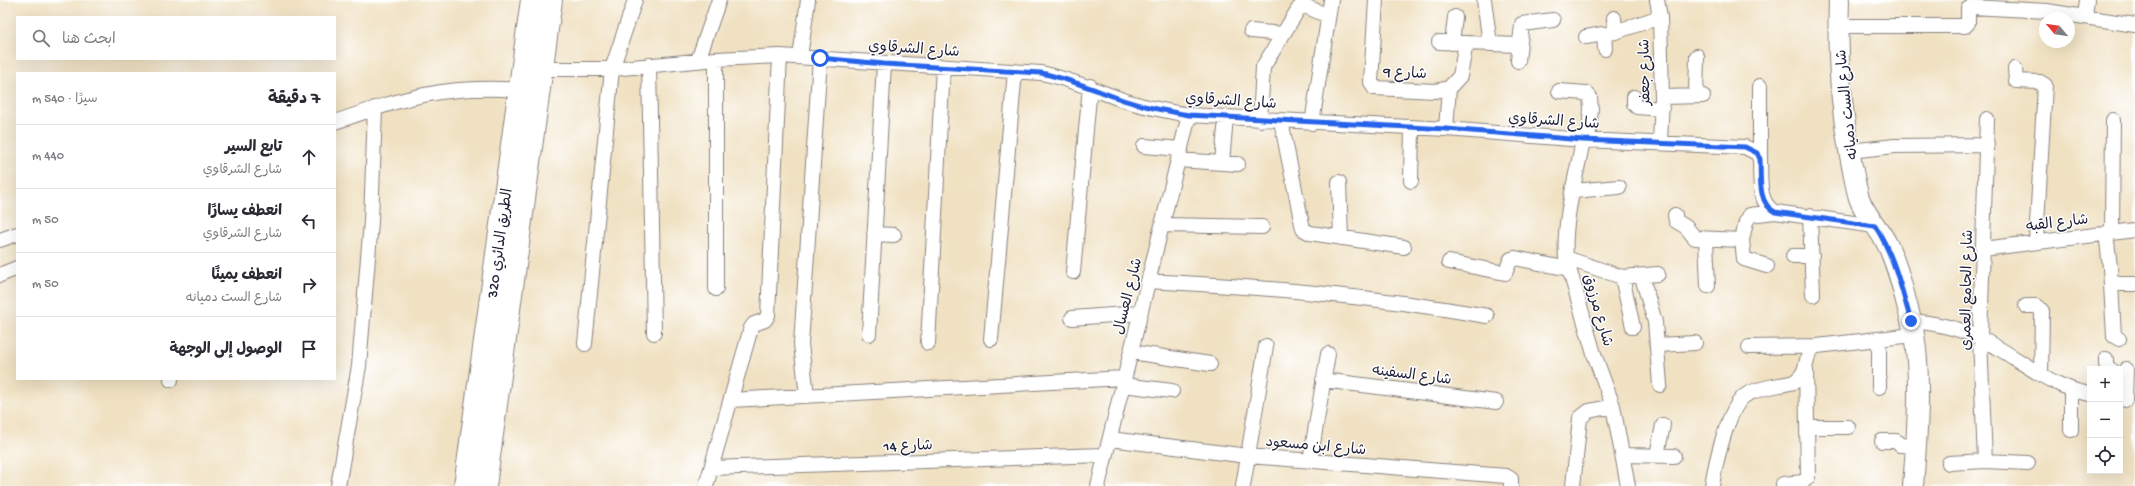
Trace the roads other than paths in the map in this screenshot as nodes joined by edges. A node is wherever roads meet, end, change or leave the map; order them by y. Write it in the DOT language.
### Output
graph roads {
  1 [pos="532,0"];
  2 [pos="551,0"];
  3 [pos="635,0"];
  4 [pos="719,0"];
  5 [pos="808,0"];
  6 [pos="1331,0"];
  7 [pos="1376,0"];
  8 [pos="1484,0"];
  9 [pos="1657,0"];
  10 [pos="1839,0"];
  11 [pos="2087,0"];
  12 [pos="1969,4"];
  13 [pos="1328,16"];
  14 [pos="1455,17"];
  15 [pos="1660,17"];
  16 [pos="2085,17"];
  17 [pos="1614,18"];
  18 [pos="1553,20"];
  19 [pos="2135,25"];
  20 [pos="1838,26"];
  21 [pos="1251,31"];
  22 [pos="1610,33"];
  23 [pos="1283,34"];
  24 [pos="1586,37"];
  25 [pos="1452,43"];
  26 [pos="1490,44"];
  27 [pos="1519,45"];
  28 [pos="1605,49"];
  29 [pos="780,56"];
  30 [pos="1697,56"];
  31 [pos="800,57"];
  32 [pos="820,58"];
  33 [pos="716,59"];
  34 [pos="698,60"];
  35 [pos="1518,61"];
  36 [pos="884,64"];
  37 [pos="649,65"];
  38 [pos="943,67"];
  39 [pos="541,69"];
  40 [pos="612,69"];
  41 [pos="2015,69"];
  42 [pos="1015,71"];
  43 [pos="1090,86"];
  44 [pos="1760,86"];
  45 [pos="1449,88"];
  46 [pos="520,90"];
  47 [pos="1559,91"];
  48 [pos="1634,97"];
  49 [pos="1662,103"];
  50 [pos="375,108"];
  51 [pos="1189,115"];
  52 [pos="1226,117"];
  53 [pos="1987,119"];
  54 [pos="1260,120"];
  55 [pos="2113,120"];
  56 [pos="1281,121"];
  57 [pos="336,122"];
  58 [pos="1312,123"];
  59 [pos="1412,128"];
  60 [pos="1446,129"];
  61 [pos="1585,140"];
  62 [pos="1660,143"];
  63 [pos="1987,145"];
  64 [pos="1144,146"];
  65 [pos="1849,151"];
  66 [pos="1179,155"];
  67 [pos="1760,159"];
  68 [pos="1222,163"];
  69 [pos="1238,164"];
  70 [pos="1411,181"];
  71 [pos="1339,182"];
  72 [pos="1619,187"];
  73 [pos="1573,191"];
  74 [pos="1775,212"];
  75 [pos="1675,215"];
  76 [pos="1810,216"];
  77 [pos="1162,225"];
  78 [pos="1875,226"];
  79 [pos="1262,227"];
  80 [pos="2135,230"];
  81 [pos="2109,233"];
  82 [pos="16,234"];
  83 [pos="874,234"];
  84 [pos="894,235"];
  85 [pos="1341,238"];
  86 [pos="1706,239"];
  87 [pos="0,240"];
  88 [pos="1742,240"];
  89 [pos="2036,241"];
  90 [pos="1404,247"];
  91 [pos="1983,249"];
  92 [pos="1793,256"];
  93 [pos="1812,256"];
  94 [pos="1449,262"];
  95 [pos="1568,263"];
  96 [pos="1767,266"];
  97 [pos="16,268"];
  98 [pos="1073,272"];
  99 [pos="1658,274"];
  100 [pos="0,275"];
  101 [pos="1622,277"];
  102 [pos="1642,277"];
  103 [pos="1148,281"];
  104 [pos="2112,284"];
  105 [pos="2135,284"];
  106 [pos="1708,286"];
  107 [pos="716,289"];
  108 [pos="1813,295"];
  109 [pos="2026,306"];
  110 [pos="1140,313"];
  111 [pos="1486,316"];
  112 [pos="1072,318"];
  113 [pos="1633,327"];
  114 [pos="1912,328"];
  115 [pos="654,334"];
  116 [pos="869,334"];
  117 [pos="1980,338"];
  118 [pos="991,339"];
  119 [pos="1879,339"];
  120 [pos="2119,339"];
  121 [pos="928,343"];
  122 [pos="1695,343"];
  123 [pos="585,344"];
  124 [pos="1658,345"];
  125 [pos="1266,346"];
  126 [pos="1817,346"];
  127 [pos="1750,347"];
  128 [pos="1131,352"];
  129 [pos="1328,354"];
  130 [pos="1210,364"];
  131 [pos="2127,369"];
  132 [pos="1806,370"];
  133 [pos="2041,375"];
  134 [pos="1323,380"];
  135 [pos="1124,382"];
  136 [pos="1660,385"];
  137 [pos="1879,387"];
  138 [pos="2071,390"];
  139 [pos="1172,391"];
  140 [pos="2087,393"];
  141 [pos="807,396"];
  142 [pos="731,400"];
  143 [pos="2127,401"];
  144 [pos="1496,402"];
  145 [pos="1613,406"];
  146 [pos="1663,425"];
  147 [pos="1807,427"];
  148 [pos="1848,427"];
  149 [pos="2071,430"];
  150 [pos="1110,439"];
  151 [pos="1882,441"];
  152 [pos="1916,446"];
  153 [pos="1623,454"];
  154 [pos="1105,455"];
  155 [pos="1657,455"];
  156 [pos="1248,456"];
  157 [pos="1674,456"];
  158 [pos="1310,461"];
  159 [pos="1985,461"];
  160 [pos="1949,463"];
  161 [pos="2028,463"];
  162 [pos="711,468"];
  163 [pos="1783,484"];
  164 [pos="338,486"];
  165 [pos="465,486"];
  166 [pos="485,486"];
  167 [pos="706,486"];
  168 [pos="1101,486"];
  169 [pos="1243,486"];
  170 [pos="1511,486"];
  171 [pos="1573,486"];
  172 [pos="1628,486"];
  173 [pos="1712,486"];
  174 [pos="1912,486"];
  1 -- 46 [label="main road, الطريق الدائري 320"];
  2 -- 39 [label="main road, الطريق الدائري 320"];
  3 -- 40 [label="street"];
  4 -- 34 [label="street"];
  5 -- 31 [label="street"];
  6 -- 13 [label="street"];
  7 -- 45 [label="street, شارع 9"];
  8 -- 26 [label="street"];
  9 -- 15 [label="street, شارع جعفر"];
  10 -- 20 [label="street, شارع الست دميانه"];
  11 -- 16 [label="street"];
  12 -- 16 [label="street"];
  12 -- 20 [label="street"];
  13 -- 23 [label="street"];
  13 -- 58 [label="street"];
  14 -- 25 [label="street"];
  15 -- 22 [label="street"];
  15 -- 49 [label="street, شارع جعفر"];
  16 -- 19 [label="street"];
  17 -- 22 [label="street"];
  18 -- 27 [label="street"];
  20 -- 65 [label="street, شارع الست دميانه"];
  21 -- 23 [label="street"];
  22 -- 24 [label="street"];
  22 -- 28 [label="street"];
  23 -- 54 [label="street"];
  25 -- 26 [label="street"];
  25 -- 45 [label="street"];
  26 -- 27 [label="street"];
  27 -- 35 [label="street"];
  29 -- 31 [label="street, شارع الشرقاوي"];
  29 -- 33 [label="street, شارع الشرقاوي"];
  29 -- 142 [label="street"];
  30 -- 49 [label="street"];
  31 -- 32 [label="street, شارع الشرقاوي"];
  32 -- 36 [label="street, شارع الشرقاوي"];
  32 -- 141 [label="street"];
  33 -- 34 [label="street, شارع الشرقاوي"];
  33 -- 107 [label="street"];
  34 -- 37 [label="street, شارع الشرقاوي"];
  36 -- 38 [label="street, شارع الشرقاوي"];
  36 -- 83 [label="street"];
  37 -- 40 [label="street, شارع الشرقاوي"];
  37 -- 115 [label="street"];
  38 -- 42 [label="street, شارع الشرقاوي"];
  38 -- 121 [label="street"];
  39 -- 40 [label="street, شارع الشرقاوي"];
  39 -- 166 [label="main road, الطريق الدائري 320"];
  40 -- 123 [label="street"];
  41 -- 89 [label="street"];
  42 -- 43 [label="street, شارع الشرقاوي"];
  42 -- 118 [label="street"];
  43 -- 51 [label="street, شارع الشرقاوي"];
  43 -- 98 [label="street"];
  44 -- 67 [label="street"];
  45 -- 60 [label="street"];
  46 -- 50 [label="street"];
  46 -- 165 [label="main road, الطريق الدائري 320"];
  47 -- 61 [label="street, شارع مرزوق"];
  48 -- 49 [label="street"];
  49 -- 62 [label="street, شارع جعفر"];
  50 -- 57 [label="street"];
  50 -- 164 [label="street"];
  51 -- 52 [label="street, شارع الشرقاوي"];
  51 -- 66 [label="street, شارع العسال"];
  52 -- 54 [label="street, شارع الشرقاوي"];
  52 -- 68 [label="street"];
  53 -- 63 [label="street, شارع الجامع العمرى"];
  54 -- 56 [label="street, شارع الشرقاوي"];
  55 -- 81 [label="street"];
  56 -- 58 [label="street, شارع الشرقاوي"];
  56 -- 85 [label="street"];
  58 -- 59 [label="street, شارع الشرقاوي"];
  59 -- 60 [label="street, شارع الشرقاوي"];
  59 -- 70 [label="street"];
  60 -- 61 [label="street, شارع الشرقاوي"];
  61 -- 62 [label="street, شارع الشرقاوي"];
  61 -- 73 [label="street, شارع مرزوق"];
  62 -- 67 [label="street, شارع الشرقاوي"];
  63 -- 65 [label="street"];
  63 -- 91 [label="street, شارع الجامع العمرى"];
  64 -- 66 [label="street"];
  65 -- 78 [label="street, شارع الست دميانه"];
  66 -- 68 [label="street"];
  66 -- 77 [label="street, شارع العسال"];
  67 -- 74 [label="street"];
  68 -- 69 [label="street"];
  71 -- 85 [label="street"];
  72 -- 73 [label="street"];
  73 -- 95 [label="street, شارع مرزوق"];
  74 -- 76 [label="street"];
  74 -- 88 [label="street"];
  75 -- 86 [label="street"];
  76 -- 78 [label="street"];
  76 -- 93 [label="street"];
  77 -- 79 [label="street"];
  77 -- 103 [label="street, شارع العسال"];
  78 -- 114 [label="street, شارع الست دميانه"];
  80 -- 81 [label="street, شارع القبه"];
  81 -- 89 [label="street, شارع القبه"];
  81 -- 104 [label="street"];
  82 -- 87 [label="street"];
  83 -- 84 [label="street"];
  83 -- 116 [label="street"];
  85 -- 90 [label="street"];
  86 -- 88 [label="street"];
  86 -- 106 [label="street"];
  88 -- 96 [label="street"];
  89 -- 91 [label="street, شارع القبه"];
  91 -- 117 [label="street, شارع الجامع العمرى"];
  92 -- 93 [label="street"];
  93 -- 108 [label="street"];
  94 -- 95 [label="street"];
  95 -- 101 [label="street"];
  95 -- 145 [label="street, شارع مرزوق"];
  97 -- 100 [label="street"];
  99 -- 102 [label="street"];
  101 -- 102 [label="street"];
  101 -- 113 [label="street"];
  102 -- 124 [label="street"];
  103 -- 110 [label="street, شارع العسال"];
  103 -- 111 [label="street"];
  104 -- 105 [label="street"];
  104 -- 120 [label="street"];
  109 -- 133 [label="street"];
  110 -- 112 [label="street"];
  110 -- 128 [label="street, شارع العسال"];
  114 -- 117 [label="street"];
  114 -- 119 [label="street"];
  114 -- 152 [label="street, شارع الست دميانه"];
  117 -- 133 [label="street"];
  117 -- 159 [label="street, شارع الجامع العمرى"];
  119 -- 126 [label="street"];
  119 -- 137 [label="street"];
  122 -- 124 [label="street"];
  124 -- 136 [label="street"];
  125 -- 156 [label="street"];
  126 -- 127 [label="street"];
  126 -- 132 [label="street"];
  128 -- 130 [label="street"];
  128 -- 135 [label="street, شارع العسال"];
  129 -- 134 [label="street"];
  131 -- 143 [label="street"];
  132 -- 147 [label="street"];
  132 -- 173 [label="street"];
  133 -- 138 [label="street"];
  134 -- 144 [label="street, شارع السفينه"];
  134 -- 158 [label="street"];
  135 -- 139 [label="street"];
  135 -- 141 [label="street"];
  135 -- 150 [label="street, شارع العسال"];
  138 -- 140 [label="street"];
  138 -- 149 [label="street"];
  141 -- 142 [label="street"];
  142 -- 162 [label="street"];
  145 -- 153 [label="street, شارع مرزوق"];
  145 -- 171 [label="street"];
  146 -- 155 [label="street"];
  147 -- 148 [label="street"];
  147 -- 163 [label="street"];
  150 -- 154 [label="street, شارع العسال"];
  150 -- 156 [label="street, شارع ابن مسعود"];
  151 -- 152 [label="street"];
  152 -- 174 [label="street, شارع الست دميانه"];
  153 -- 155 [label="street"];
  153 -- 172 [label="street, شارع مرزوق"];
  154 -- 162 [label="street, شارع 14"];
  154 -- 168 [label="street, شارع العسال"];
  155 -- 157 [label="street"];
  156 -- 158 [label="street, شارع ابن مسعود"];
  156 -- 169 [label="street"];
  158 -- 170 [label="street, شارع ابن مسعود"];
  159 -- 160 [label="street"];
  159 -- 161 [label="street"];
  162 -- 167 [label="street"];
}
